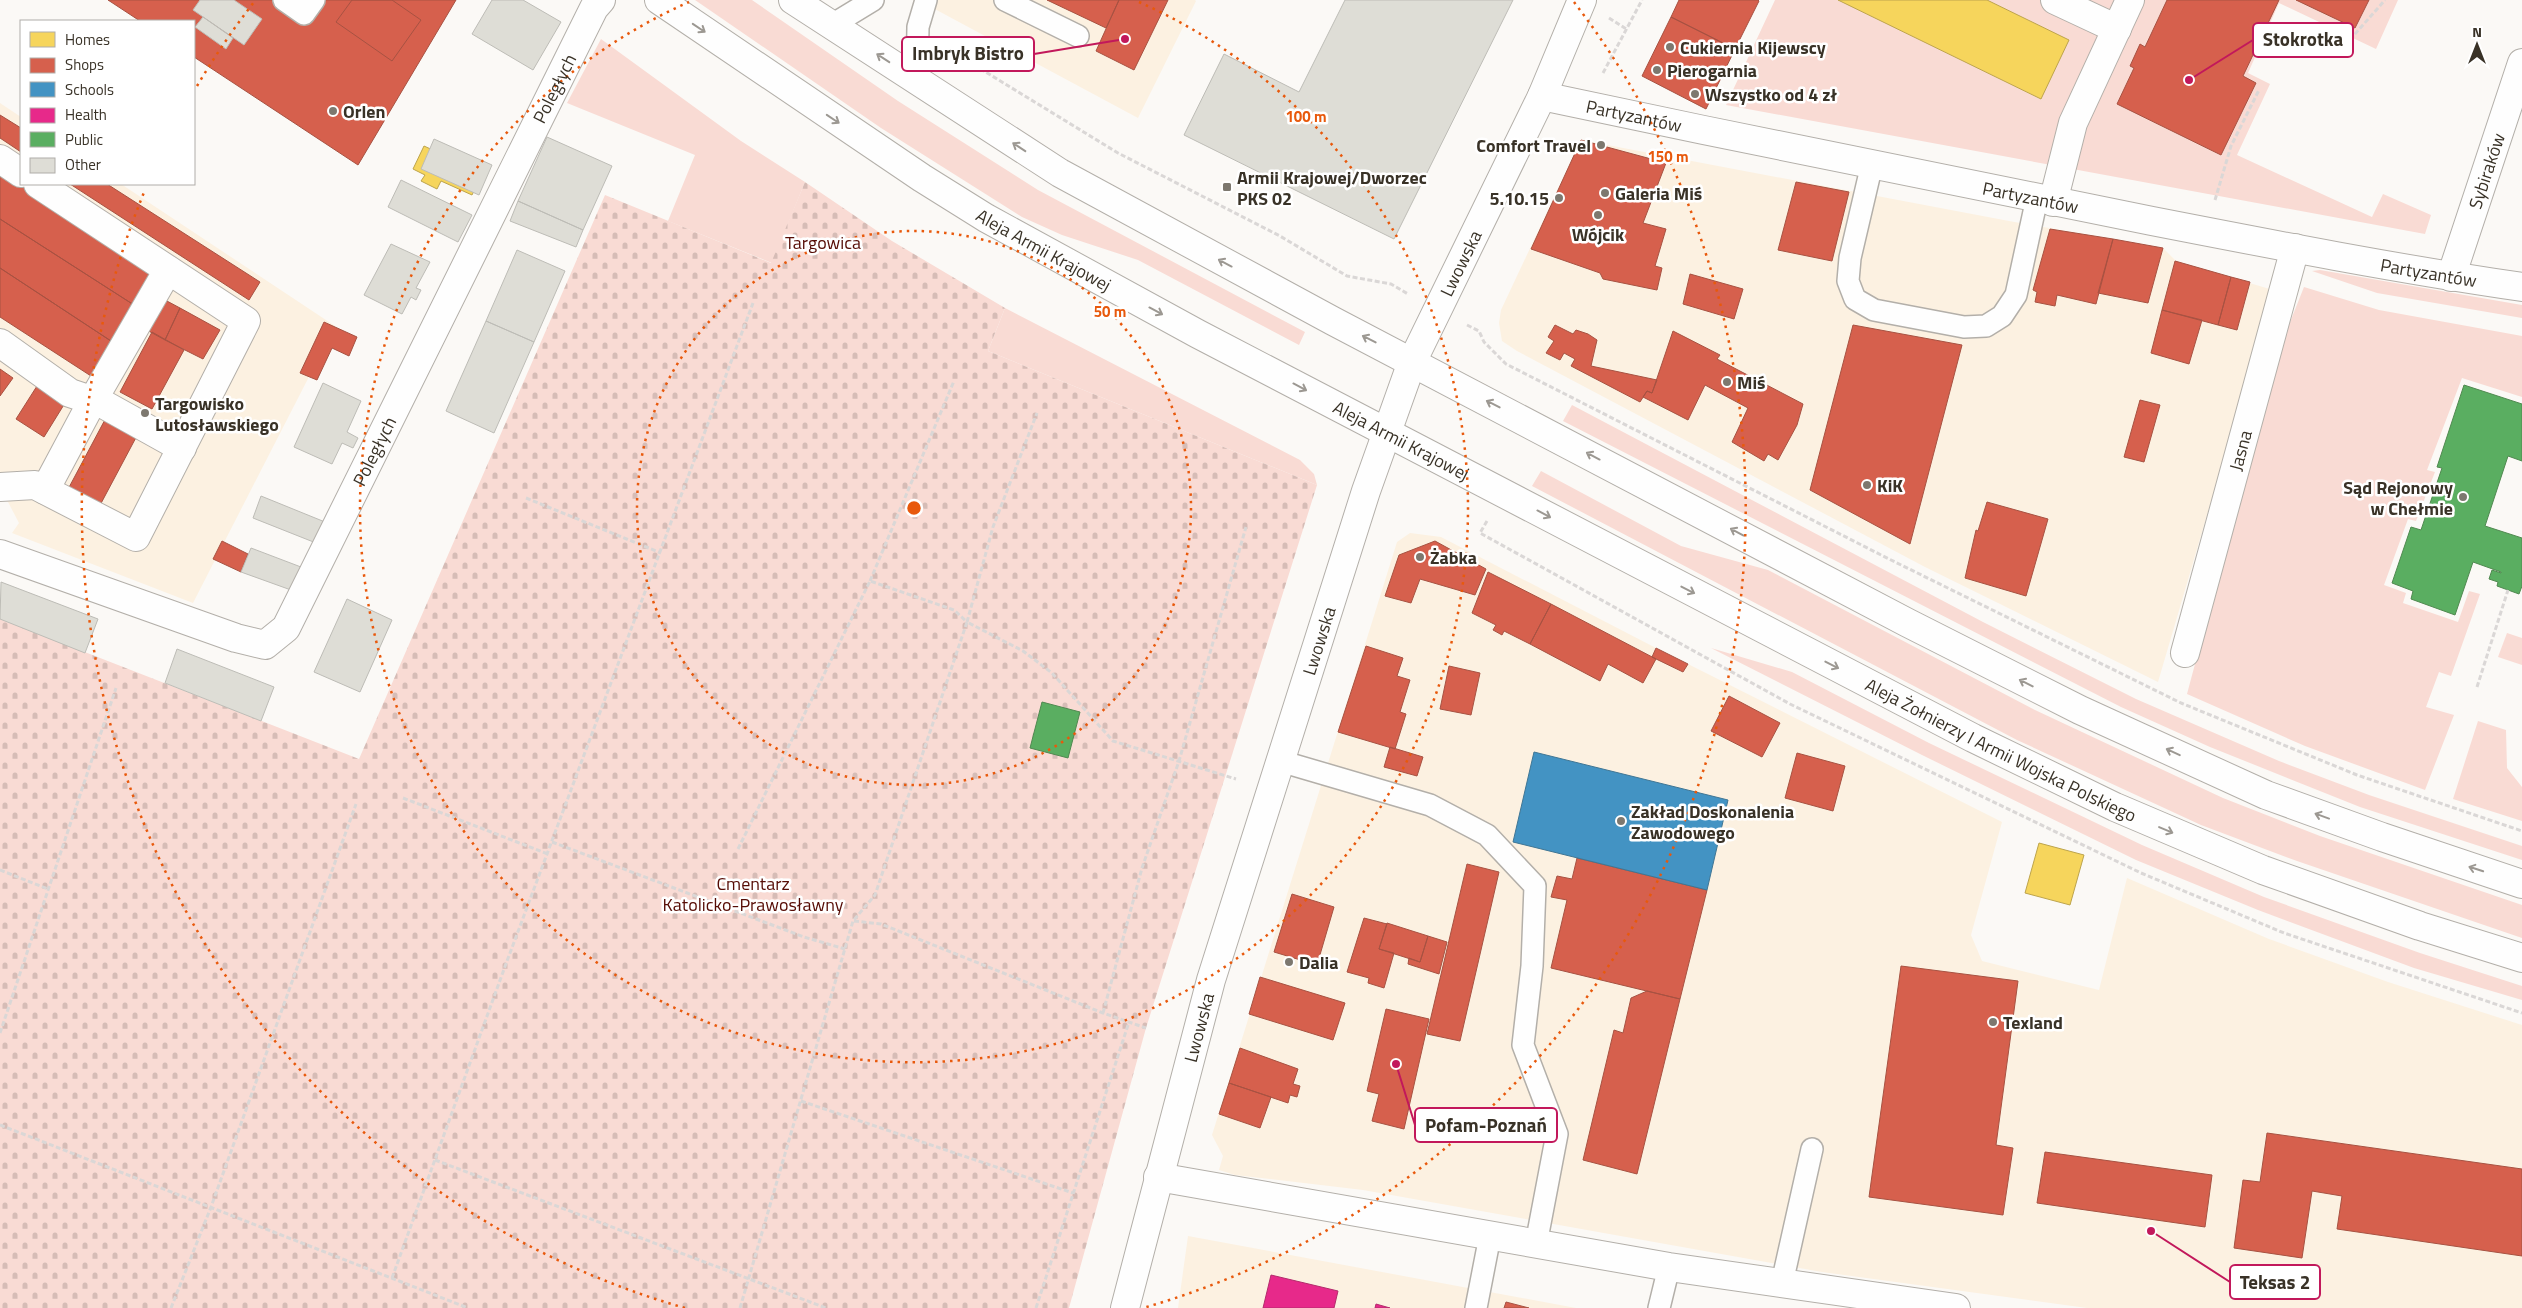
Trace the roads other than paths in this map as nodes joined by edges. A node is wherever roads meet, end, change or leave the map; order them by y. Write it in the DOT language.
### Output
graph roads {
  1 [pos="284,0"];
  2 [pos="314,0"];
  3 [pos="601,0"];
  4 [pos="659,0"];
  5 [pos="793,0"];
  6 [pos="873,0"];
  7 [pos="926,0"];
  8 [pos="1005,0"];
  9 [pos="1582,0"];
  10 [pos="2055,0"];
  11 [pos="2107,0"];
  12 [pos="2130,0"];
  13 [pos="832,25"];
  14 [pos="2116,29"];
  15 [pos="1078,36"];
  16 [pos="2522,63"];
  17 [pos="917,80"];
  18 [pos="1542,96"];
  19 [pos="0,159"];
  20 [pos="1872,164"];
  21 [pos="20,172"];
  22 [pos="40,185"];
  23 [pos="2045,200"];
  24 [pos="2295,248"];
  25 [pos="168,270"];
  26 [pos="2451,277"];
  27 [pos="2522,287"];
  28 [pos="0,343"];
  29 [pos="1412,362"];
  30 [pos="93,400"];
  31 [pos="1385,432"];
  32 [pos="182,448"];
  33 [pos="0,487"];
  34 [pos="45,490"];
  35 [pos="1501,492"];
  36 [pos="0,554"];
  37 [pos="2185,653"];
  38 [pos="1280,761"];
  39 [pos="2522,884"];
  40 [pos="2522,958"];
  41 [pos="1812,1149"];
  42 [pos="1158,1177"];
  43 [pos="1490,1236"];
  44 [pos="1536,1244"];
  45 [pos="1669,1267"];
  46 [pos="1782,1283"];
  47 [pos="1125,1308"];
  48 [pos="1476,1308"];
  49 [pos="1659,1308"];
  50 [pos="1956,1308"];
  1 -- 2 [label="lane"];
  3 -- 36 [label="street, Poległych"];
  4 -- 31 [label="street, Aleja Armii Krajowej, one-way"];
  5 -- 13 [label="street"];
  6 -- 13 [label="lane"];
  7 -- 17 [label="lane"];
  8 -- 15 [label="lane"];
  9 -- 18 [label="street, Lwowska"];
  10 -- 14 [label="street"];
  11 -- 14 [label="street"];
  12 -- 14 [label="street"];
  17 -- 13 [label="street, one-way"];
  14 -- 23 [label="street"];
  16 -- 26 [label="street, Sybiraków"];
  29 -- 17 [label="street, one-way"];
  18 -- 20 [label="street, Partyzantów"];
  18 -- 29 [label="street, Lwowska"];
  19 -- 21 [label="street"];
  20 -- 23 [label="street, Partyzantów"];
  20 -- 23 [label="lane"];
  22 -- 25 [label="street"];
  23 -- 24 [label="street, Partyzantów"];
  24 -- 26 [label="street, Partyzantów"];
  24 -- 37 [label="street, Jasna"];
  25 -- 30 [label="street"];
  25 -- 32 [label="street"];
  26 -- 27 [label="street, Partyzantów"];
  28 -- 30 [label="street"];
  29 -- 31 [label="street, Lwowska"];
  39 -- 29 [label="street, one-way"];
  30 -- 32 [label="street"];
  30 -- 34 [label="street"];
  31 -- 35 [label="street, Aleja Armii Krajowej"];
  31 -- 38 [label="street, Lwowska"];
  32 -- 34 [label="street"];
  33 -- 34 [label="street"];
  35 -- 40 [label="street, Aleja Żołnierzy I Armii Wojska Polskiego, one-way"];
  38 -- 42 [label="street, Lwowska"];
  38 -- 44 [label="lane"];
  41 -- 46 [label="lane"];
  42 -- 43 [label="street"];
  42 -- 47 [label="street, Lwowska"];
  43 -- 44 [label="street"];
  43 -- 48 [label="lane"];
  44 -- 45 [label="street"];
  45 -- 46 [label="street"];
  45 -- 49 [label="lane"];
  46 -- 50 [label="street"];
}
